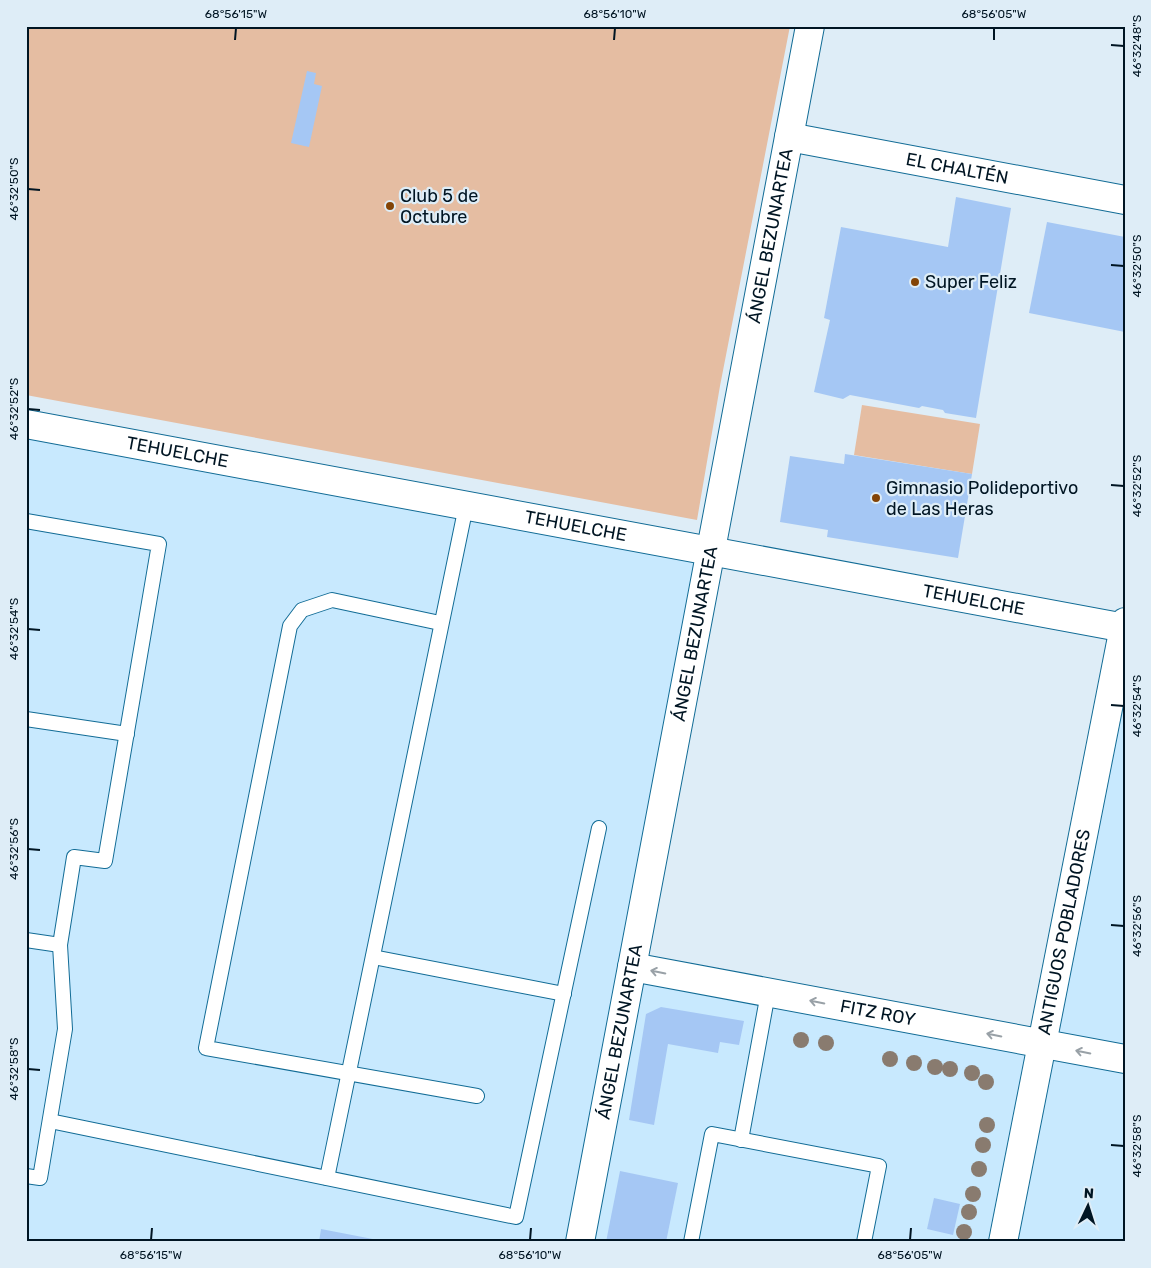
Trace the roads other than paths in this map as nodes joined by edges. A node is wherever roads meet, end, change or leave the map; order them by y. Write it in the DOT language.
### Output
graph roads {
  1 [pos="810,26"];
  2 [pos="789,137"];
  3 [pos="1125,200"];
  4 [pos="26,424"];
  5 [pos="466,506"];
  6 [pos="26,521"];
  7 [pos="710,551"];
  8 [pos="440,623"];
  9 [pos="1124,626"];
  10 [pos="26,718"];
  11 [pos="127,734"];
  12 [pos="599,828"];
  13 [pos="26,940"];
  14 [pos="60,945"];
  15 [pos="373,957"];
  16 [pos="632,968"];
  17 [pos="768,993"];
  18 [pos="564,994"];
  19 [pos="1042,1044"];
  20 [pos="1125,1059"];
  21 [pos="349,1072"];
  22 [pos="477,1096"];
  23 [pos="50,1121"];
  24 [pos="741,1140"];
  25 [pos="26,1176"];
  26 [pos="327,1178"];
  27 [pos="580,1242"];
  28 [pos="692,1242"];
  29 [pos="864,1242"];
  30 [pos="1003,1242"];
  1 -- 2 [label="street, ÁNGEL BEZUNARTEA"];
  2 -- 3 [label="street, EL CHALTÉN"];
  2 -- 7 [label="street, ÁNGEL BEZUNARTEA"];
  4 -- 5 [label="street, TEHUELCHE"];
  5 -- 7 [label="street, TEHUELCHE"];
  5 -- 8 [label="lane"];
  6 -- 11 [label="lane"];
  7 -- 9 [label="street, TEHUELCHE"];
  7 -- 16 [label="street, ÁNGEL BEZUNARTEA"];
  8 -- 15 [label="lane"];
  8 -- 21 [label="lane"];
  9 -- 19 [label="street, ANTIGUOS POBLADORES"];
  10 -- 11 [label="lane"];
  11 -- 14 [label="lane"];
  12 -- 18 [label="lane"];
  13 -- 14 [label="lane"];
  14 -- 23 [label="lane"];
  15 -- 18 [label="lane"];
  15 -- 21 [label="lane"];
  17 -- 16 [label="street, FITZ ROY, one-way"];
  16 -- 27 [label="street, ÁNGEL BEZUNARTEA"];
  19 -- 17 [label="street, FITZ ROY, one-way"];
  17 -- 24 [label="lane"];
  18 -- 26 [label="lane"];
  20 -- 19 [label="street, FITZ ROY, one-way"];
  19 -- 30 [label="street, ANTIGUOS POBLADORES"];
  21 -- 22 [label="lane"];
  21 -- 26 [label="lane"];
  23 -- 25 [label="lane"];
  23 -- 26 [label="lane"];
  24 -- 28 [label="lane"];
  24 -- 29 [label="lane"];
}
